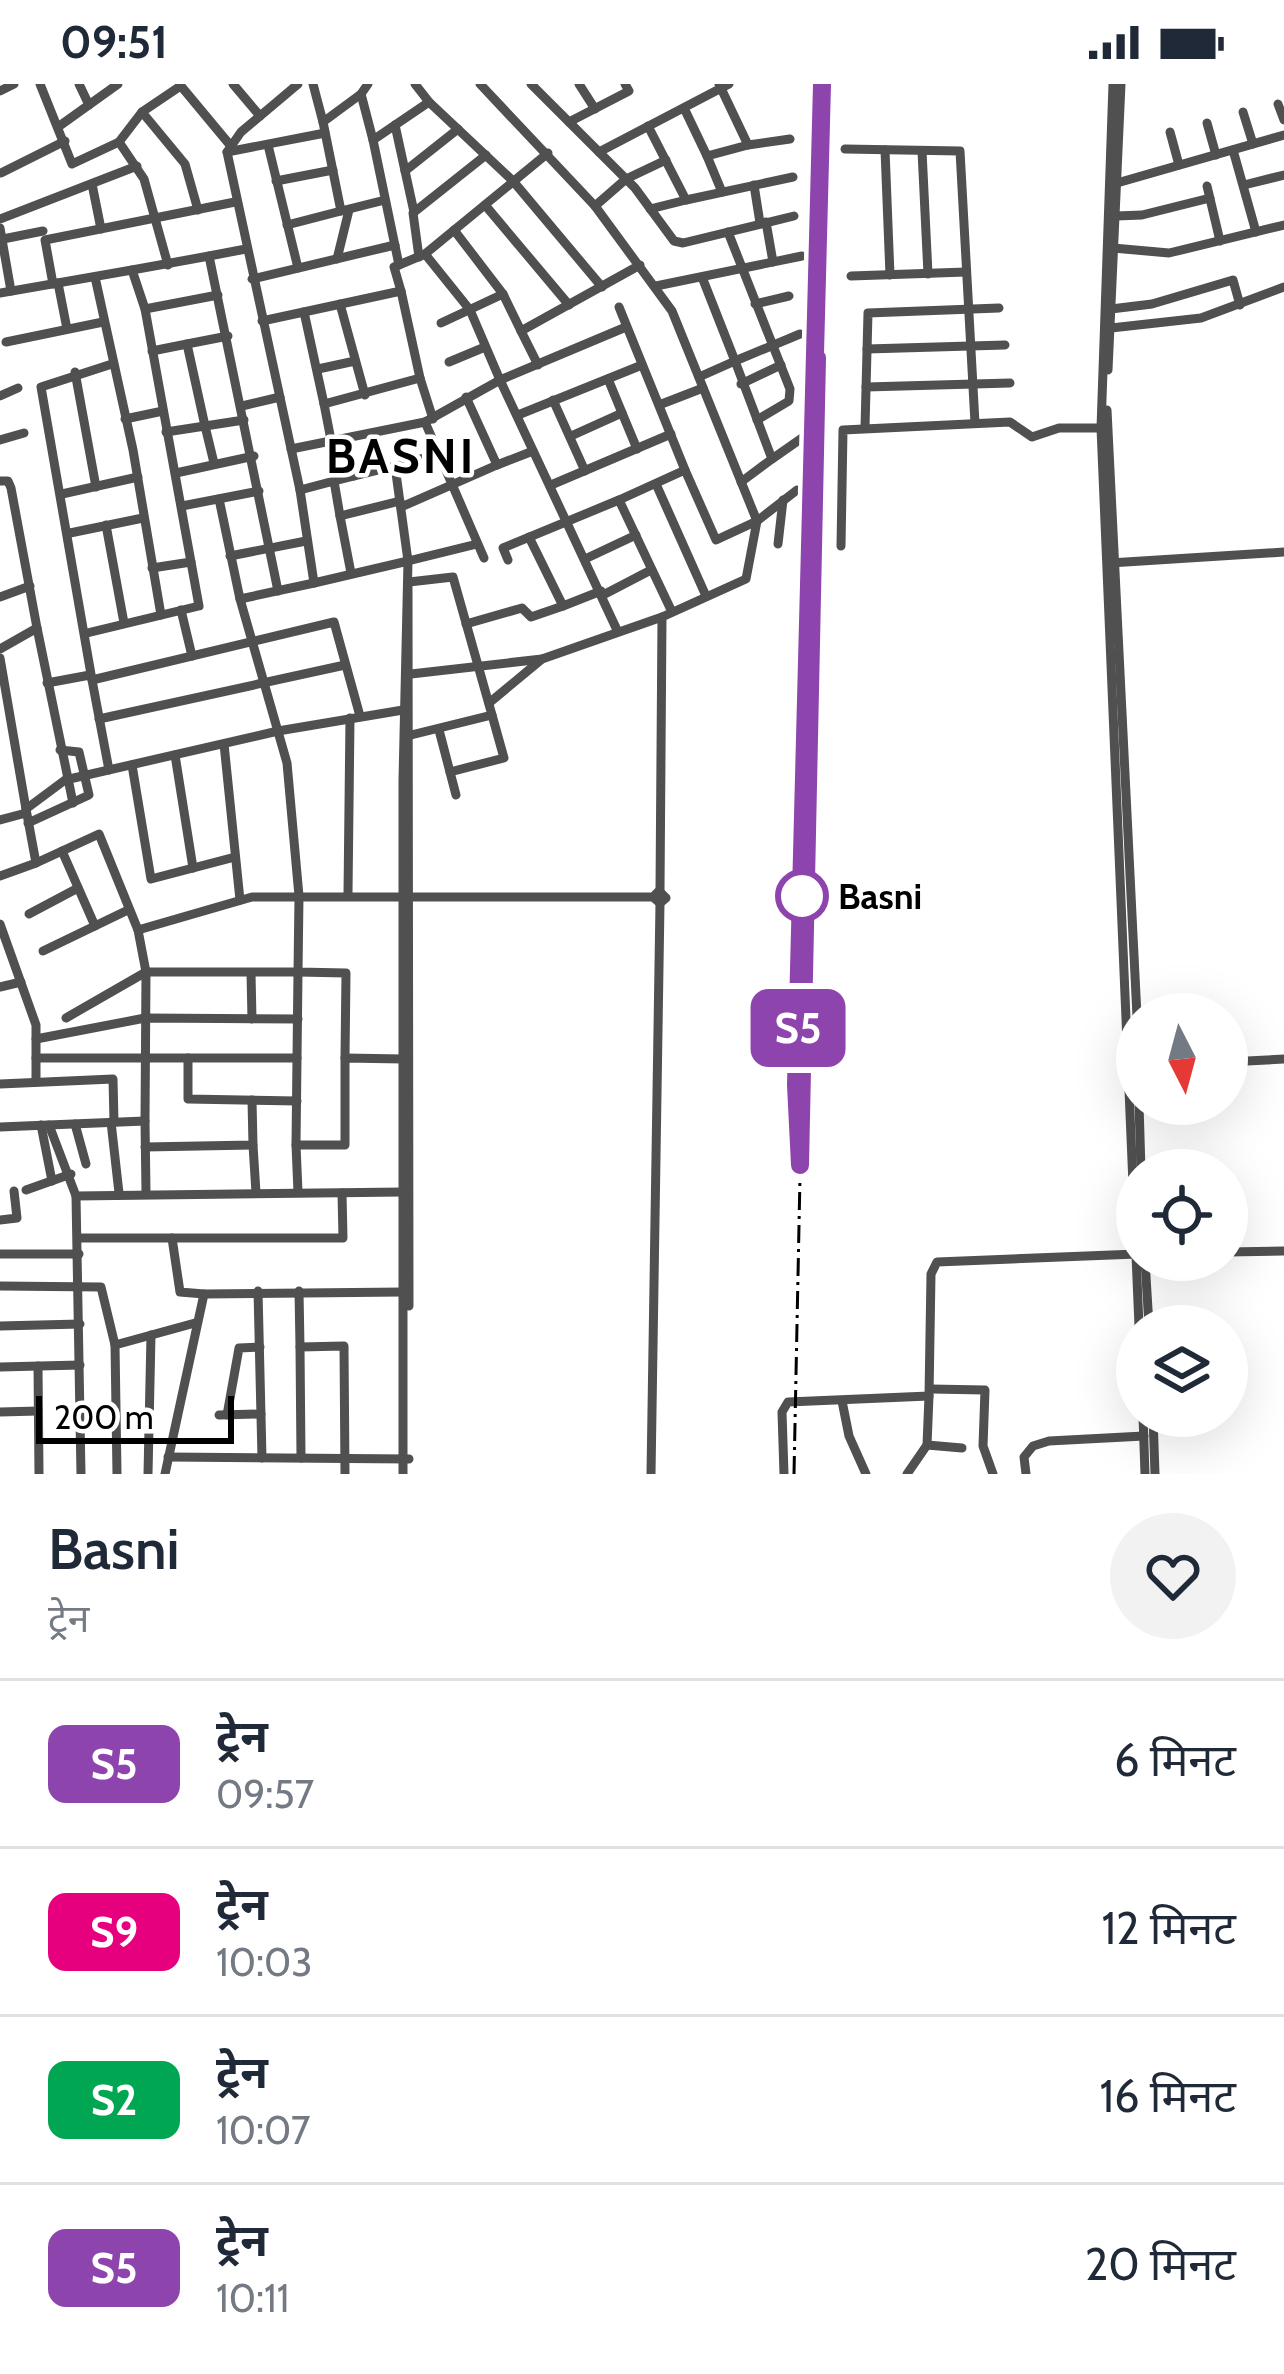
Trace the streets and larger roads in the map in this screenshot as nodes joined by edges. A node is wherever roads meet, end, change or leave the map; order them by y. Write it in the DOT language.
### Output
graph roads {
  1 [pos="14,84"];
  2 [pos="79,84"];
  3 [pos="118,84"];
  4 [pos="233,84"];
  5 [pos="314,84"];
  6 [pos="415,84"];
  7 [pos="480,84"];
  8 [pos="531,84"];
  9 [pos="579,84"];
  10 [pos="642,84"];
  11 [pos="695,84"];
  12 [pos="1117,84"];
  13 [pos="44,85"];
  14 [pos="723,85"];
  15 [pos="182,86"];
  16 [pos="293,86"];
  17 [pos="627,87"];
  18 [pos="364,89"];
  19 [pos="0,91"];
  20 [pos="702,98"];
  21 [pos="429,102"];
  22 [pos="1278,104"];
  23 [pos="89,105"];
  24 [pos="684,108"];
  25 [pos="595,109"];
  26 [pos="142,112"];
  27 [pos="1243,112"];
  28 [pos="260,116"];
  29 [pos="1284,120"];
  30 [pos="569,122"];
  31 [pos="1207,123"];
  32 [pos="395,125"];
  33 [pos="648,126"];
  34 [pos="58,127"];
  35 [pos="324,128"];
  36 [pos="458,129"];
  37 [pos="1170,132"];
  38 [pos="1284,135"];
  39 [pos="790,139"];
  40 [pos="373,140"];
  41 [pos="65,142"];
  42 [pos="118,142"];
  43 [pos="1253,144"];
  44 [pos="268,145"];
  45 [pos="748,146"];
  46 [pos="229,149"];
  47 [pos="845,149"];
  48 [pos="885,150"];
  49 [pos="1233,150"];
  50 [pos="922,151"];
  51 [pos="599,152"];
  52 [pos="548,153"];
  53 [pos="486,155"];
  54 [pos="1216,155"];
  55 [pos="707,156"];
  56 [pos="666,160"];
  57 [pos="72,164"];
  58 [pos="1179,165"];
  59 [pos="137,166"];
  60 [pos="332,170"];
  61 [pos="405,171"];
  62 [pos="0,172"];
  63 [pos="1284,175"];
  64 [pos="793,177"];
  65 [pos="626,179"];
  66 [pos="276,181"];
  67 [pos="513,182"];
  68 [pos="1117,183"];
  69 [pos="754,185"];
  70 [pos="1207,185"];
  71 [pos="1244,185"];
  72 [pos="7,186"];
  73 [pos="86,186"];
  74 [pos="722,192"];
  75 [pos="1210,198"];
  76 [pos="385,200"];
  77 [pos="686,200"];
  78 [pos="236,202"];
  79 [pos="485,205"];
  80 [pos="38,206"];
  81 [pos="596,206"];
  82 [pos="650,209"];
  83 [pos="198,210"];
  84 [pos="345,211"];
  85 [pos="414,212"];
  86 [pos="1115,215"];
  87 [pos="794,216"];
  88 [pos="157,218"];
  89 [pos="763,223"];
  90 [pos="287,225"];
  91 [pos="1284,225"];
  92 [pos="1,229"];
  93 [pos="101,229"];
  94 [pos="454,230"];
  95 [pos="728,232"];
  96 [pos="1256,232"];
  97 [pos="44,236"];
  98 [pos="1220,241"];
  99 [pos="395,245"];
  100 [pos="246,248"];
  101 [pos="1111,248"];
  102 [pos="209,256"];
  103 [pos="422,256"];
  104 [pos="802,256"];
  105 [pos="337,259"];
  106 [pos="773,262"];
  107 [pos="168,265"];
  108 [pos="399,265"];
  109 [pos="640,265"];
  110 [pos="298,268"];
  111 [pos="741,268"];
  112 [pos="132,270"];
  113 [pos="966,272"];
  114 [pos="928,274"];
  115 [pos="890,275"];
  116 [pos="851,276"];
  117 [pos="94,277"];
  118 [pos="702,278"];
  119 [pos="253,279"];
  120 [pos="56,283"];
  121 [pos="656,286"];
  122 [pos="602,287"];
  123 [pos="1284,287"];
  124 [pos="401,291"];
  125 [pos="6,292"];
  126 [pos="503,294"];
  127 [pos="218,296"];
  128 [pos="789,296"];
  129 [pos="340,304"];
  130 [pos="755,304"];
  131 [pos="1240,304"];
  132 [pos="569,305"];
  133 [pos="620,307"];
  134 [pos="999,308"];
  135 [pos="968,309"];
  136 [pos="1111,309"];
  137 [pos="145,310"];
  138 [pos="470,310"];
  139 [pos="304,312"];
  140 [pos="262,321"];
  141 [pos="103,322"];
  142 [pos="441,323"];
  143 [pos="626,327"];
  144 [pos="1111,328"];
  145 [pos="67,329"];
  146 [pos="521,331"];
  147 [pos="800,334"];
  148 [pos="228,335"];
  149 [pos="6,342"];
  150 [pos="188,344"];
  151 [pos="772,345"];
  152 [pos="1005,345"];
  153 [pos="970,346"];
  154 [pos="485,347"];
  155 [pos="867,350"];
  156 [pos="152,351"];
  157 [pos="355,361"];
  158 [pos="735,361"];
  159 [pos="449,362"];
  160 [pos="112,364"];
  161 [pos="538,364"];
  162 [pos="642,365"];
  163 [pos="781,365"];
  164 [pos="318,369"];
  165 [pos="75,373"];
  166 [pos="420,378"];
  167 [pos="608,379"];
  168 [pos="500,380"];
  169 [pos="701,382"];
  170 [pos="1010,383"];
  171 [pos="741,384"];
  172 [pos="973,384"];
  173 [pos="866,387"];
  174 [pos="18,388"];
  175 [pos="365,395"];
  176 [pos="0,396"];
  177 [pos="280,397"];
  178 [pos="466,397"];
  179 [pos="553,400"];
  180 [pos="324,404"];
  181 [pos="659,405"];
  182 [pos="242,406"];
  183 [pos="163,411"];
  184 [pos="622,413"];
  185 [pos="518,415"];
  186 [pos="125,419"];
  187 [pos="244,420"];
  188 [pos="757,420"];
  189 [pos="429,421"];
  190 [pos="975,423"];
  191 [pos="205,426"];
  192 [pos="865,428"];
  193 [pos="1104,428"];
  194 [pos="166,432"];
  195 [pos="24,434"];
  196 [pos="671,434"];
  197 [pos="571,436"];
  198 [pos="802,438"];
  199 [pos="0,440"];
  200 [pos="331,440"];
  201 [pos="345,440"];
  202 [pos="291,449"];
  203 [pos="637,449"];
  204 [pos="533,451"];
  205 [pos="438,454"];
  206 [pos="254,456"];
  207 [pos="772,459"];
  208 [pos="214,464"];
  209 [pos="497,465"];
  210 [pos="395,466"];
  211 [pos="686,470"];
  212 [pos="585,471"];
  213 [pos="176,473"];
  214 [pos="354,476"];
  215 [pos="138,477"];
  216 [pos="0,481"];
  217 [pos="334,481"];
  218 [pos="741,482"];
  219 [pos="656,484"];
  220 [pos="453,485"];
  221 [pos="550,485"];
  222 [pos="96,487"];
  223 [pos="300,490"];
  224 [pos="797,490"];
  225 [pos="259,491"];
  226 [pos="62,494"];
  227 [pos="219,499"];
  228 [pos="619,500"];
  229 [pos="783,500"];
  230 [pos="400,504"];
  231 [pos="182,506"];
  232 [pos="340,516"];
  233 [pos="143,518"];
  234 [pos="757,521"];
  235 [pos="568,522"];
  236 [pos="106,525"];
  237 [pos="70,533"];
  238 [pos="636,535"];
  239 [pos="529,537"];
  240 [pos="716,540"];
  241 [pos="306,541"];
  242 [pos="477,544"];
  243 [pos="778,544"];
  244 [pos="841,546"];
  245 [pos="269,548"];
  246 [pos="1284,552"];
  247 [pos="690,554"];
  248 [pos="230,556"];
  249 [pos="484,558"];
  250 [pos="585,559"];
  251 [pos="508,560"];
  252 [pos="408,561"];
  253 [pos="191,562"];
  254 [pos="1111,563"];
  255 [pos="152,568"];
  256 [pos="652,570"];
  257 [pos="351,574"];
  258 [pos="314,583"];
  259 [pos="408,584"];
  260 [pos="30,586"];
  261 [pos="278,591"];
  262 [pos="602,593"];
  263 [pos="706,596"];
  264 [pos="0,597"];
  265 [pos="240,598"];
  266 [pos="563,606"];
  267 [pos="181,610"];
  268 [pos="667,614"];
  269 [pos="161,615"];
  270 [pos="124,623"];
  271 [pos="466,624"];
  272 [pos="37,628"];
  273 [pos="617,630"];
  274 [pos="87,633"];
  275 [pos="251,639"];
  276 [pos="0,654"];
  277 [pos="192,656"];
  278 [pos="542,658"];
  279 [pos="345,664"];
  280 [pos="478,664"];
  281 [pos="411,674"];
  282 [pos="91,677"];
  283 [pos="47,682"];
  284 [pos="263,682"];
  285 [pos="490,709"];
  286 [pos="404,710"];
  287 [pos="355,717"];
  288 [pos="99,719"];
  289 [pos="440,730"];
  290 [pos="278,731"];
  291 [pos="412,735"];
  292 [pos="224,744"];
  293 [pos="60,750"];
  294 [pos="176,755"];
  295 [pos="132,765"];
  296 [pos="109,770"];
  297 [pos="450,772"];
  298 [pos="85,776"];
  299 [pos="65,780"];
  300 [pos="456,795"];
  301 [pos="73,802"];
  302 [pos="27,815"];
  303 [pos="0,820"];
  304 [pos="62,851"];
  305 [pos="236,857"];
  306 [pos="36,863"];
  307 [pos="193,868"];
  308 [pos="0,876"];
  309 [pos="78,888"];
  310 [pos="348,894"];
  311 [pos="299,896"];
  312 [pos="407,897"];
  313 [pos="658,897"];
  314 [pos="240,900"];
  315 [pos="128,910"];
  316 [pos="29,914"];
  317 [pos="0,924"];
  318 [pos="95,926"];
  319 [pos="138,930"];
  320 [pos="43,951"];
  321 [pos="146,972"];
  322 [pos="298,972"];
  323 [pos="251,973"];
  324 [pos="21,982"];
  325 [pos="0,987"];
  326 [pos="1130,993"];
  327 [pos="1136,993"];
  328 [pos="66,1018"];
  329 [pos="145,1018"];
  330 [pos="252,1019"];
  331 [pos="298,1019"];
  332 [pos="406,1034"];
  333 [pos="36,1039"];
  334 [pos="144,1057"];
  335 [pos="36,1058"];
  336 [pos="188,1058"];
  337 [pos="297,1058"];
  338 [pos="345,1058"];
  339 [pos="403,1059"];
  340 [pos="1284,1059"];
  341 [pos="1248,1061"];
  342 [pos="36,1082"];
  343 [pos="0,1084"];
  344 [pos="252,1100"];
  345 [pos="297,1101"];
  346 [pos="145,1121"];
  347 [pos="112,1122"];
  348 [pos="75,1124"];
  349 [pos="45,1125"];
  350 [pos="0,1127"];
  351 [pos="253,1145"];
  352 [pos="296,1145"];
  353 [pos="145,1148"];
  354 [pos="86,1164"];
  355 [pos="70,1174"];
  356 [pos="52,1181"];
  357 [pos="298,1192"];
  358 [pos="403,1192"];
  359 [pos="119,1193"];
  360 [pos="146,1193"];
  361 [pos="256,1193"];
  362 [pos="342,1193"];
  363 [pos="76,1196"];
  364 [pos="0,1220"];
  365 [pos="80,1238"];
  366 [pos="172,1238"];
  367 [pos="1284,1251"];
  368 [pos="1248,1252"];
  369 [pos="0,1254"];
  370 [pos="80,1254"];
  371 [pos="1116,1255"];
  372 [pos="0,1286"];
  373 [pos="80,1286"];
  374 [pos="258,1291"];
  375 [pos="299,1291"];
  376 [pos="403,1292"];
  377 [pos="204,1294"];
  378 [pos="195,1323"];
  379 [pos="80,1324"];
  380 [pos="0,1326"];
  381 [pos="152,1335"];
  382 [pos="116,1345"];
  383 [pos="260,1347"];
  384 [pos="300,1347"];
  385 [pos="80,1365"];
  386 [pos="38,1366"];
  387 [pos="0,1367"];
  388 [pos="930,1393"];
  389 [pos="842,1401"];
  390 [pos="0,1412"];
  391 [pos="38,1412"];
  392 [pos="261,1414"];
  393 [pos="1129,1437"];
  394 [pos="1144,1437"];
  395 [pos="1154,1437"];
  396 [pos="926,1444"];
  397 [pos="962,1448"];
  398 [pos="168,1457"];
  399 [pos="239,1458"];
  400 [pos="262,1458"];
  401 [pos="301,1458"];
  402 [pos="345,1458"];
  403 [pos="406,1459"];
  404 [pos="39,1474"];
  405 [pos="81,1474"];
  406 [pos="117,1474"];
  407 [pos="148,1474"];
  408 [pos="164,1474"];
  409 [pos="239,1474"];
  410 [pos="345,1474"];
  411 [pos="406,1474"];
  412 [pos="651,1474"];
  413 [pos="784,1474"];
  414 [pos="866,1474"];
  415 [pos="907,1474"];
  416 [pos="993,1474"];
  417 [pos="1026,1474"];
  418 [pos="1145,1474"];
  419 [pos="1155,1474"];
  1 -- 19 [label="street"];
  2 -- 23 [label="street"];
  3 -- 23 [label="street"];
  4 -- 28 [label="street"];
  5 -- 35 [label="street"];
  6 -- 21 [label="street"];
  7 -- 52 [label="street"];
  8 -- 30 [label="street"];
  9 -- 25 [label="street"];
  10 -- 17 [label="street"];
  11 -- 20 [label="street"];
  12 -- 68 [label="street"];
  12 -- 101 [label="street"];
  13 -- 34 [label="street"];
  14 -- 20 [label="street"];
  14 -- 45 [label="street"];
  15 -- 26 [label="street"];
  15 -- 46 [label="street"];
  16 -- 28 [label="street"];
  17 -- 25 [label="street"];
  18 -- 35 [label="street"];
  18 -- 40 [label="street"];
  20 -- 24 [label="street"];
  21 -- 32 [label="street"];
  21 -- 36 [label="street"];
  22 -- 29 [label="street"];
  23 -- 34 [label="street"];
  24 -- 33 [label="street"];
  24 -- 55 [label="street"];
  25 -- 30 [label="street"];
  26 -- 42 [label="street"];
  26 -- 83 [label="street"];
  27 -- 43 [label="street"];
  28 -- 46 [label="street"];
  30 -- 51 [label="street"];
  31 -- 54 [label="street"];
  32 -- 40 [label="street"];
  32 -- 61 [label="street"];
  33 -- 51 [label="street"];
  33 -- 56 [label="street"];
  34 -- 41 [label="street"];
  35 -- 44 [label="street"];
  35 -- 60 [label="street"];
  36 -- 53 [label="street"];
  36 -- 61 [label="street"];
  37 -- 58 [label="street"];
  38 -- 43 [label="street"];
  39 -- 45 [label="street"];
  40 -- 76 [label="street"];
  41 -- 57 [label="street"];
  41 -- 62 [label="street"];
  42 -- 57 [label="street"];
  42 -- 59 [label="street"];
  43 -- 49 [label="street"];
  44 -- 46 [label="street"];
  44 -- 66 [label="street"];
  45 -- 55 [label="street"];
  46 -- 78 [label="street"];
  47 -- 48 [label="street"];
  48 -- 50 [label="street"];
  48 -- 115 [label="street"];
  49 -- 54 [label="street"];
  49 -- 71 [label="street"];
  50 -- 113 [label="street"];
  50 -- 114 [label="street"];
  51 -- 65 [label="street"];
  52 -- 67 [label="street"];
  52 -- 81 [label="street"];
  53 -- 67 [label="street"];
  53 -- 85 [label="street"];
  54 -- 58 [label="street"];
  55 -- 74 [label="street"];
  56 -- 65 [label="street"];
  56 -- 77 [label="street"];
  57 -- 73 [label="street"];
  58 -- 68 [label="street"];
  59 -- 73 [label="street"];
  59 -- 88 [label="street"];
  60 -- 66 [label="street"];
  60 -- 84 [label="street"];
  61 -- 85 [label="street"];
  62 -- 72 [label="street"];
  63 -- 71 [label="street"];
  64 -- 69 [label="street"];
  65 -- 81 [label="street"];
  65 -- 82 [label="street"];
  66 -- 90 [label="street"];
  67 -- 79 [label="street"];
  67 -- 122 [label="street"];
  68 -- 86 [label="street"];
  69 -- 74 [label="street"];
  69 -- 89 [label="street"];
  70 -- 75 [label="street"];
  71 -- 96 [label="street"];
  73 -- 80 [label="street"];
  73 -- 93 [label="street"];
  74 -- 77 [label="street"];
  75 -- 86 [label="street"];
  75 -- 98 [label="street"];
  76 -- 84 [label="street"];
  76 -- 99 [label="street"];
  77 -- 82 [label="street"];
  78 -- 83 [label="street"];
  78 -- 100 [label="street"];
  79 -- 94 [label="street"];
  79 -- 132 [label="street"];
  80 -- 92 [label="street"];
  80 -- 97 [label="street"];
  81 -- 109 [label="street"];
  82 -- 95 [label="street"];
  83 -- 88 [label="street"];
  84 -- 90 [label="street"];
  84 -- 105 [label="street"];
  85 -- 103 [label="street"];
  86 -- 101 [label="street"];
  87 -- 89 [label="street"];
  88 -- 93 [label="street"];
  88 -- 107 [label="street"];
  89 -- 95 [label="street"];
  89 -- 106 [label="street"];
  90 -- 110 [label="street"];
  91 -- 96 [label="street"];
  92 -- 97 [label="street"];
  92 -- 125 [label="street"];
  93 -- 97 [label="street"];
  94 -- 103 [label="street"];
  94 -- 126 [label="street"];
  95 -- 111 [label="street"];
  96 -- 98 [label="street"];
  97 -- 120 [label="street"];
  98 -- 101 [label="street"];
  99 -- 105 [label="street"];
  99 -- 108 [label="street"];
  100 -- 102 [label="street"];
  100 -- 119 [label="street"];
  101 -- 136 [label="street"];
  101 -- 193 [label="street"];
  102 -- 107 [label="street"];
  102 -- 127 [label="street"];
  103 -- 108 [label="street"];
  103 -- 138 [label="street"];
  104 -- 106 [label="street"];
  105 -- 110 [label="street"];
  106 -- 111 [label="street"];
  107 -- 112 [label="street"];
  108 -- 124 [label="street"];
  109 -- 121 [label="street"];
  109 -- 122 [label="street"];
  110 -- 119 [label="street"];
  111 -- 118 [label="street"];
  111 -- 130 [label="street"];
  112 -- 117 [label="street"];
  112 -- 137 [label="street"];
  113 -- 114 [label="street"];
  113 -- 135 [label="street"];
  114 -- 115 [label="street"];
  115 -- 116 [label="street"];
  117 -- 120 [label="street"];
  117 -- 141 [label="street"];
  118 -- 121 [label="street"];
  118 -- 158 [label="street"];
  119 -- 140 [label="street"];
  120 -- 125 [label="street"];
  120 -- 145 [label="street"];
  121 -- 169 [label="street"];
  122 -- 132 [label="street"];
  123 -- 131 [label="street"];
  124 -- 129 [label="street"];
  124 -- 166 [label="street"];
  126 -- 138 [label="street"];
  126 -- 146 [label="street"];
  127 -- 137 [label="street"];
  127 -- 148 [label="street"];
  128 -- 130 [label="street"];
  129 -- 139 [label="street"];
  129 -- 157 [label="street"];
  130 -- 151 [label="street"];
  131 -- 136 [label="street"];
  131 -- 144 [label="street"];
  132 -- 146 [label="street"];
  133 -- 143 [label="street"];
  134 -- 135 [label="street"];
  135 -- 153 [label="street"];
  135 -- 155 [label="street"];
  136 -- 144 [label="street"];
  137 -- 156 [label="street"];
  138 -- 142 [label="street"];
  138 -- 154 [label="street"];
  139 -- 140 [label="street"];
  139 -- 164 [label="street"];
  140 -- 177 [label="street"];
  141 -- 145 [label="street"];
  141 -- 160 [label="street"];
  143 -- 161 [label="street"];
  143 -- 162 [label="street"];
  144 -- 193 [label="street"];
  145 -- 149 [label="street"];
  146 -- 161 [label="street"];
  147 -- 151 [label="street"];
  148 -- 150 [label="street"];
  148 -- 182 [label="street"];
  150 -- 156 [label="street"];
  150 -- 191 [label="street"];
  151 -- 158 [label="street"];
  151 -- 163 [label="street"];
  152 -- 153 [label="street"];
  153 -- 155 [label="street"];
  153 -- 172 [label="street"];
  154 -- 159 [label="street"];
  154 -- 168 [label="street"];
  155 -- 173 [label="street"];
  156 -- 183 [label="street"];
  157 -- 164 [label="street"];
  157 -- 175 [label="street"];
  158 -- 169 [label="street"];
  158 -- 171 [label="street"];
  160 -- 165 [label="street"];
  160 -- 186 [label="street"];
  161 -- 168 [label="street"];
  162 -- 167 [label="street"];
  162 -- 181 [label="street"];
  163 -- 171 [label="street"];
  163 -- 188 [label="street"];
  164 -- 180 [label="street"];
  165 -- 222 [label="street"];
  165 -- 226 [label="street"];
  166 -- 175 [label="street"];
  166 -- 189 [label="street"];
  167 -- 179 [label="street"];
  167 -- 184 [label="street"];
  168 -- 178 [label="street"];
  168 -- 185 [label="street"];
  169 -- 181 [label="street"];
  169 -- 218 [label="street"];
  170 -- 172 [label="street"];
  171 -- 188 [label="street"];
  172 -- 173 [label="street"];
  172 -- 190 [label="street"];
  173 -- 192 [label="street"];
  174 -- 176 [label="street"];
  175 -- 180 [label="street"];
  177 -- 182 [label="street"];
  177 -- 202 [label="street"];
  178 -- 189 [label="street"];
  178 -- 209 [label="street"];
  179 -- 185 [label="street"];
  179 -- 197 [label="street"];
  180 -- 200 [label="street"];
  181 -- 196 [label="street"];
  182 -- 187 [label="street"];
  183 -- 186 [label="street"];
  183 -- 194 [label="street"];
  184 -- 197 [label="street"];
  184 -- 203 [label="street"];
  185 -- 204 [label="street"];
  186 -- 215 [label="street"];
  187 -- 191 [label="street"];
  187 -- 206 [label="street"];
  188 -- 207 [label="street"];
  189 -- 201 [label="street"];
  189 -- 205 [label="street"];
  190 -- 192 [label="street"];
  190 -- 193 [label="street"];
  191 -- 194 [label="street"];
  191 -- 208 [label="street"];
  192 -- 244 [label="street"];
  193 -- 254 [label="street"];
  194 -- 213 [label="street"];
  195 -- 199 [label="street"];
  196 -- 203 [label="street"];
  196 -- 211 [label="street"];
  197 -- 212 [label="street"];
  198 -- 207 [label="street"];
  200 -- 201 [label="street"];
  200 -- 202 [label="street"];
  201 -- 214 [label="street"];
  202 -- 223 [label="street"];
  203 -- 212 [label="street"];
  204 -- 209 [label="street"];
  204 -- 221 [label="street"];
  205 -- 210 [label="street"];
  205 -- 220 [label="street"];
  206 -- 208 [label="street"];
  206 -- 225 [label="street"];
  207 -- 218 [label="street"];
  208 -- 213 [label="street"];
  209 -- 220 [label="street"];
  210 -- 214 [label="street"];
  210 -- 230 [label="street"];
  211 -- 219 [label="street"];
  211 -- 240 [label="street"];
  212 -- 221 [label="street"];
  213 -- 231 [label="street"];
  214 -- 217 [label="street"];
  215 -- 222 [label="street"];
  215 -- 233 [label="street"];
  216 -- 260 [label="street"];
  217 -- 223 [label="street"];
  217 -- 232 [label="street"];
  218 -- 234 [label="street"];
  219 -- 228 [label="street"];
  219 -- 247 [label="street"];
  220 -- 230 [label="street"];
  220 -- 242 [label="street"];
  221 -- 235 [label="street"];
  222 -- 226 [label="street"];
  223 -- 241 [label="street"];
  224 -- 229 [label="street"];
  225 -- 227 [label="street"];
  225 -- 245 [label="street"];
  226 -- 237 [label="street"];
  227 -- 231 [label="street"];
  227 -- 248 [label="street"];
  228 -- 235 [label="street"];
  228 -- 238 [label="street"];
  229 -- 234 [label="street"];
  229 -- 243 [label="street"];
  230 -- 232 [label="street"];
  230 -- 252 [label="street"];
  231 -- 253 [label="street"];
  232 -- 257 [label="street"];
  233 -- 236 [label="street"];
  233 -- 255 [label="street"];
  234 -- 240 [label="street"];
  234 -- 263 [label="street"];
  235 -- 239 [label="street"];
  235 -- 250 [label="street"];
  236 -- 237 [label="street"];
  236 -- 270 [label="street"];
  237 -- 274 [label="street"];
  238 -- 250 [label="street"];
  238 -- 256 [label="street"];
  239 -- 251 [label="street"];
  239 -- 266 [label="street"];
  240 -- 247 [label="street"];
  241 -- 245 [label="street"];
  241 -- 258 [label="street"];
  242 -- 249 [label="street"];
  242 -- 252 [label="street"];
  245 -- 248 [label="street"];
  245 -- 261 [label="street"];
  246 -- 254 [label="street"];
  247 -- 263 [label="street"];
  248 -- 265 [label="street"];
  250 -- 262 [label="street"];
  252 -- 257 [label="street"];
  252 -- 259 [label="street"];
  253 -- 255 [label="street"];
  253 -- 267 [label="street"];
  254 -- 326 [label="street"];
  254 -- 327 [label="street"];
  255 -- 269 [label="street"];
  256 -- 262 [label="street"];
  256 -- 268 [label="street"];
  257 -- 258 [label="street"];
  258 -- 261 [label="street"];
  259 -- 271 [label="street"];
  259 -- 281 [label="street"];
  259 -- 286 [label="street"];
  260 -- 264 [label="street"];
  260 -- 272 [label="street"];
  261 -- 265 [label="street"];
  262 -- 266 [label="street"];
  262 -- 273 [label="street"];
  263 -- 268 [label="street"];
  265 -- 275 [label="street"];
  266 -- 271 [label="street"];
  267 -- 269 [label="street"];
  267 -- 277 [label="street"];
  268 -- 273 [label="street"];
  268 -- 313 [label="street"];
  269 -- 270 [label="street"];
  270 -- 274 [label="street"];
  271 -- 280 [label="street"];
  272 -- 276 [label="street"];
  272 -- 283 [label="street"];
  273 -- 278 [label="street"];
  274 -- 282 [label="street"];
  275 -- 277 [label="street"];
  275 -- 279 [label="street"];
  275 -- 284 [label="street"];
  276 -- 302 [label="street"];
  277 -- 282 [label="street"];
  278 -- 280 [label="street"];
  278 -- 285 [label="street"];
  279 -- 284 [label="street"];
  279 -- 287 [label="street"];
  280 -- 281 [label="street"];
  280 -- 285 [label="street"];
  281 -- 291 [label="street"];
  282 -- 283 [label="street"];
  282 -- 288 [label="street"];
  283 -- 293 [label="street"];
  284 -- 288 [label="street"];
  284 -- 290 [label="street"];
  285 -- 289 [label="street"];
  285 -- 297 [label="street"];
  286 -- 287 [label="street"];
  286 -- 312 [label="street"];
  287 -- 290 [label="street"];
  287 -- 310 [label="street"];
  288 -- 296 [label="street"];
  289 -- 291 [label="street"];
  289 -- 297 [label="street"];
  290 -- 292 [label="street"];
  290 -- 311 [label="street"];
  291 -- 312 [label="street"];
  292 -- 294 [label="street"];
  292 -- 305 [label="street"];
  293 -- 298 [label="street"];
  293 -- 299 [label="street"];
  294 -- 295 [label="street"];
  294 -- 307 [label="street"];
  295 -- 296 [label="street"];
  295 -- 307 [label="street"];
  296 -- 298 [label="street"];
  297 -- 300 [label="street"];
  298 -- 299 [label="street"];
  298 -- 301 [label="street"];
  299 -- 301 [label="street"];
  299 -- 302 [label="street"];
  301 -- 302 [label="street"];
  302 -- 303 [label="street"];
  302 -- 306 [label="street"];
  304 -- 306 [label="street"];
  304 -- 309 [label="street"];
  304 -- 315 [label="street"];
  305 -- 307 [label="street"];
  305 -- 314 [label="street"];
  306 -- 308 [label="street"];
  309 -- 316 [label="street"];
  309 -- 318 [label="street"];
  310 -- 311 [label="street"];
  310 -- 312 [label="street"];
  311 -- 314 [label="street"];
  311 -- 322 [label="street"];
  312 -- 313 [label="street"];
  312 -- 332 [label="street"];
  313 -- 412 [label="street"];
  314 -- 319 [label="street"];
  315 -- 318 [label="street"];
  315 -- 319 [label="street"];
  317 -- 324 [label="street"];
  318 -- 320 [label="street"];
  319 -- 321 [label="street"];
  321 -- 323 [label="street"];
  321 -- 328 [label="street"];
  321 -- 329 [label="street"];
  322 -- 323 [label="street"];
  322 -- 331 [label="street"];
  322 -- 338 [label="street"];
  323 -- 330 [label="street"];
  324 -- 325 [label="street"];
  324 -- 333 [label="street"];
  329 -- 330 [label="street"];
  329 -- 333 [label="street"];
  329 -- 334 [label="street"];
  330 -- 331 [label="street"];
  331 -- 337 [label="street"];
  332 -- 339 [label="street"];
  332 -- 403 [label="street"];
  333 -- 335 [label="street"];
  334 -- 335 [label="street"];
  334 -- 336 [label="street"];
  334 -- 346 [label="street"];
  335 -- 342 [label="street"];
  336 -- 337 [label="street"];
  336 -- 344 [label="street"];
  337 -- 345 [label="street"];
  338 -- 339 [label="street"];
  338 -- 352 [label="street"];
  339 -- 358 [label="street"];
  340 -- 341 [label="street"];
  342 -- 343 [label="street"];
  342 -- 347 [label="street"];
  344 -- 345 [label="street"];
  344 -- 351 [label="street"];
  345 -- 352 [label="street"];
  346 -- 347 [label="street"];
  346 -- 353 [label="street"];
  347 -- 348 [label="street"];
  347 -- 359 [label="street"];
  348 -- 349 [label="street"];
  348 -- 354 [label="street"];
  349 -- 350 [label="street"];
  349 -- 355 [label="street"];
  349 -- 356 [label="street"];
  351 -- 353 [label="street"];
  351 -- 361 [label="street"];
  352 -- 357 [label="street"];
  353 -- 360 [label="street"];
  355 -- 356 [label="street"];
  355 -- 363 [label="street"];
  356 -- 364 [label="street"];
  357 -- 361 [label="street"];
  357 -- 362 [label="street"];
  358 -- 362 [label="street"];
  358 -- 376 [label="street"];
  359 -- 360 [label="street"];
  359 -- 363 [label="street"];
  360 -- 361 [label="street"];
  362 -- 366 [label="street"];
  363 -- 365 [label="street"];
  365 -- 366 [label="street"];
  365 -- 370 [label="street"];
  366 -- 377 [label="street"];
  367 -- 368 [label="street"];
  369 -- 370 [label="street"];
  370 -- 373 [label="street"];
  371 -- 388 [label="street"];
  372 -- 373 [label="street"];
  373 -- 379 [label="street"];
  373 -- 382 [label="street"];
  374 -- 375 [label="street"];
  374 -- 377 [label="street"];
  374 -- 383 [label="street"];
  375 -- 376 [label="street"];
  375 -- 384 [label="street"];
  376 -- 403 [label="street"];
  377 -- 378 [label="street"];
  378 -- 381 [label="street"];
  378 -- 398 [label="street"];
  379 -- 380 [label="street"];
  379 -- 385 [label="street"];
  381 -- 382 [label="street"];
  381 -- 407 [label="street"];
  382 -- 406 [label="street"];
  383 -- 392 [label="street"];
  383 -- 392 [label="street"];
  384 -- 401 [label="street"];
  384 -- 402 [label="street"];
  385 -- 386 [label="street"];
  385 -- 405 [label="street"];
  386 -- 387 [label="street"];
  386 -- 391 [label="street"];
  388 -- 389 [label="street"];
  388 -- 396 [label="street"];
  388 -- 416 [label="street"];
  389 -- 413 [label="street"];
  389 -- 414 [label="street"];
  390 -- 391 [label="street"];
  391 -- 404 [label="street"];
  392 -- 400 [label="street"];
  393 -- 417 [label="street"];
  394 -- 418 [label="street"];
  395 -- 419 [label="street"];
  396 -- 397 [label="street"];
  396 -- 415 [label="street"];
  398 -- 399 [label="street"];
  398 -- 408 [label="street"];
  399 -- 400 [label="street"];
  399 -- 409 [label="street"];
  400 -- 401 [label="street"];
  401 -- 402 [label="street"];
  402 -- 403 [label="street"];
  402 -- 410 [label="street"];
  403 -- 411 [label="street"];
}
